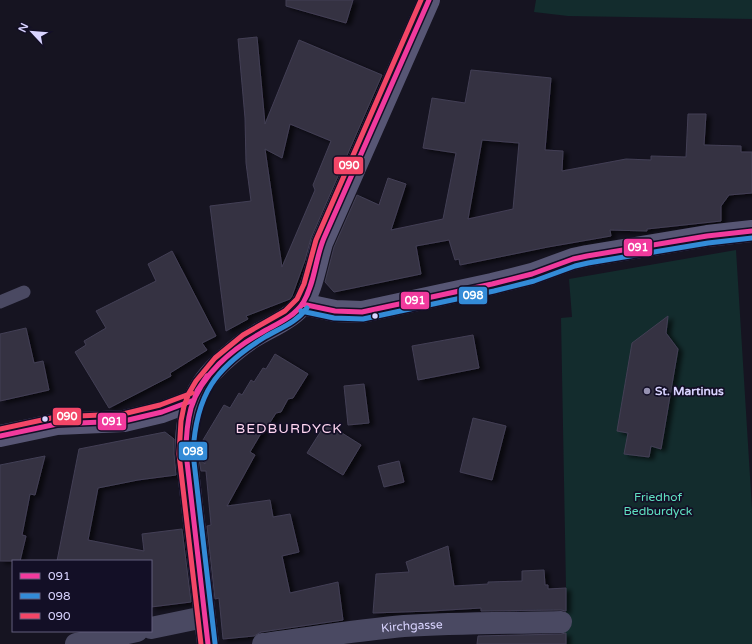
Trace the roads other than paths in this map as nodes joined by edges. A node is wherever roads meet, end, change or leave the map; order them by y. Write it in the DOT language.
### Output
graph roads {
  1 [pos="429,0"];
  2 [pos="752,231"];
  3 [pos="24,292"];
  4 [pos="0,302"];
  5 [pos="302,304"];
  6 [pos="194,400"];
  7 [pos="0,436"];
  8 [pos="204,617"];
  9 [pos="561,622"];
  10 [pos="152,628"];
  11 [pos="132,632"];
  12 [pos="76,644"];
  13 [pos="208,644"];
  14 [pos="262,644"];
  1 -- 5 [label="main road"];
  2 -- 5 [label="main road"];
  3 -- 4 [label="lane"];
  5 -- 6 [label="main road"];
  6 -- 7 [label="main road"];
  6 -- 8 [label="main road"];
  8 -- 10 [label="street"];
  8 -- 13 [label="main road"];
  9 -- 14 [label="street, Kirchgasse"];
  11 -- 12 [label="street"];
}
